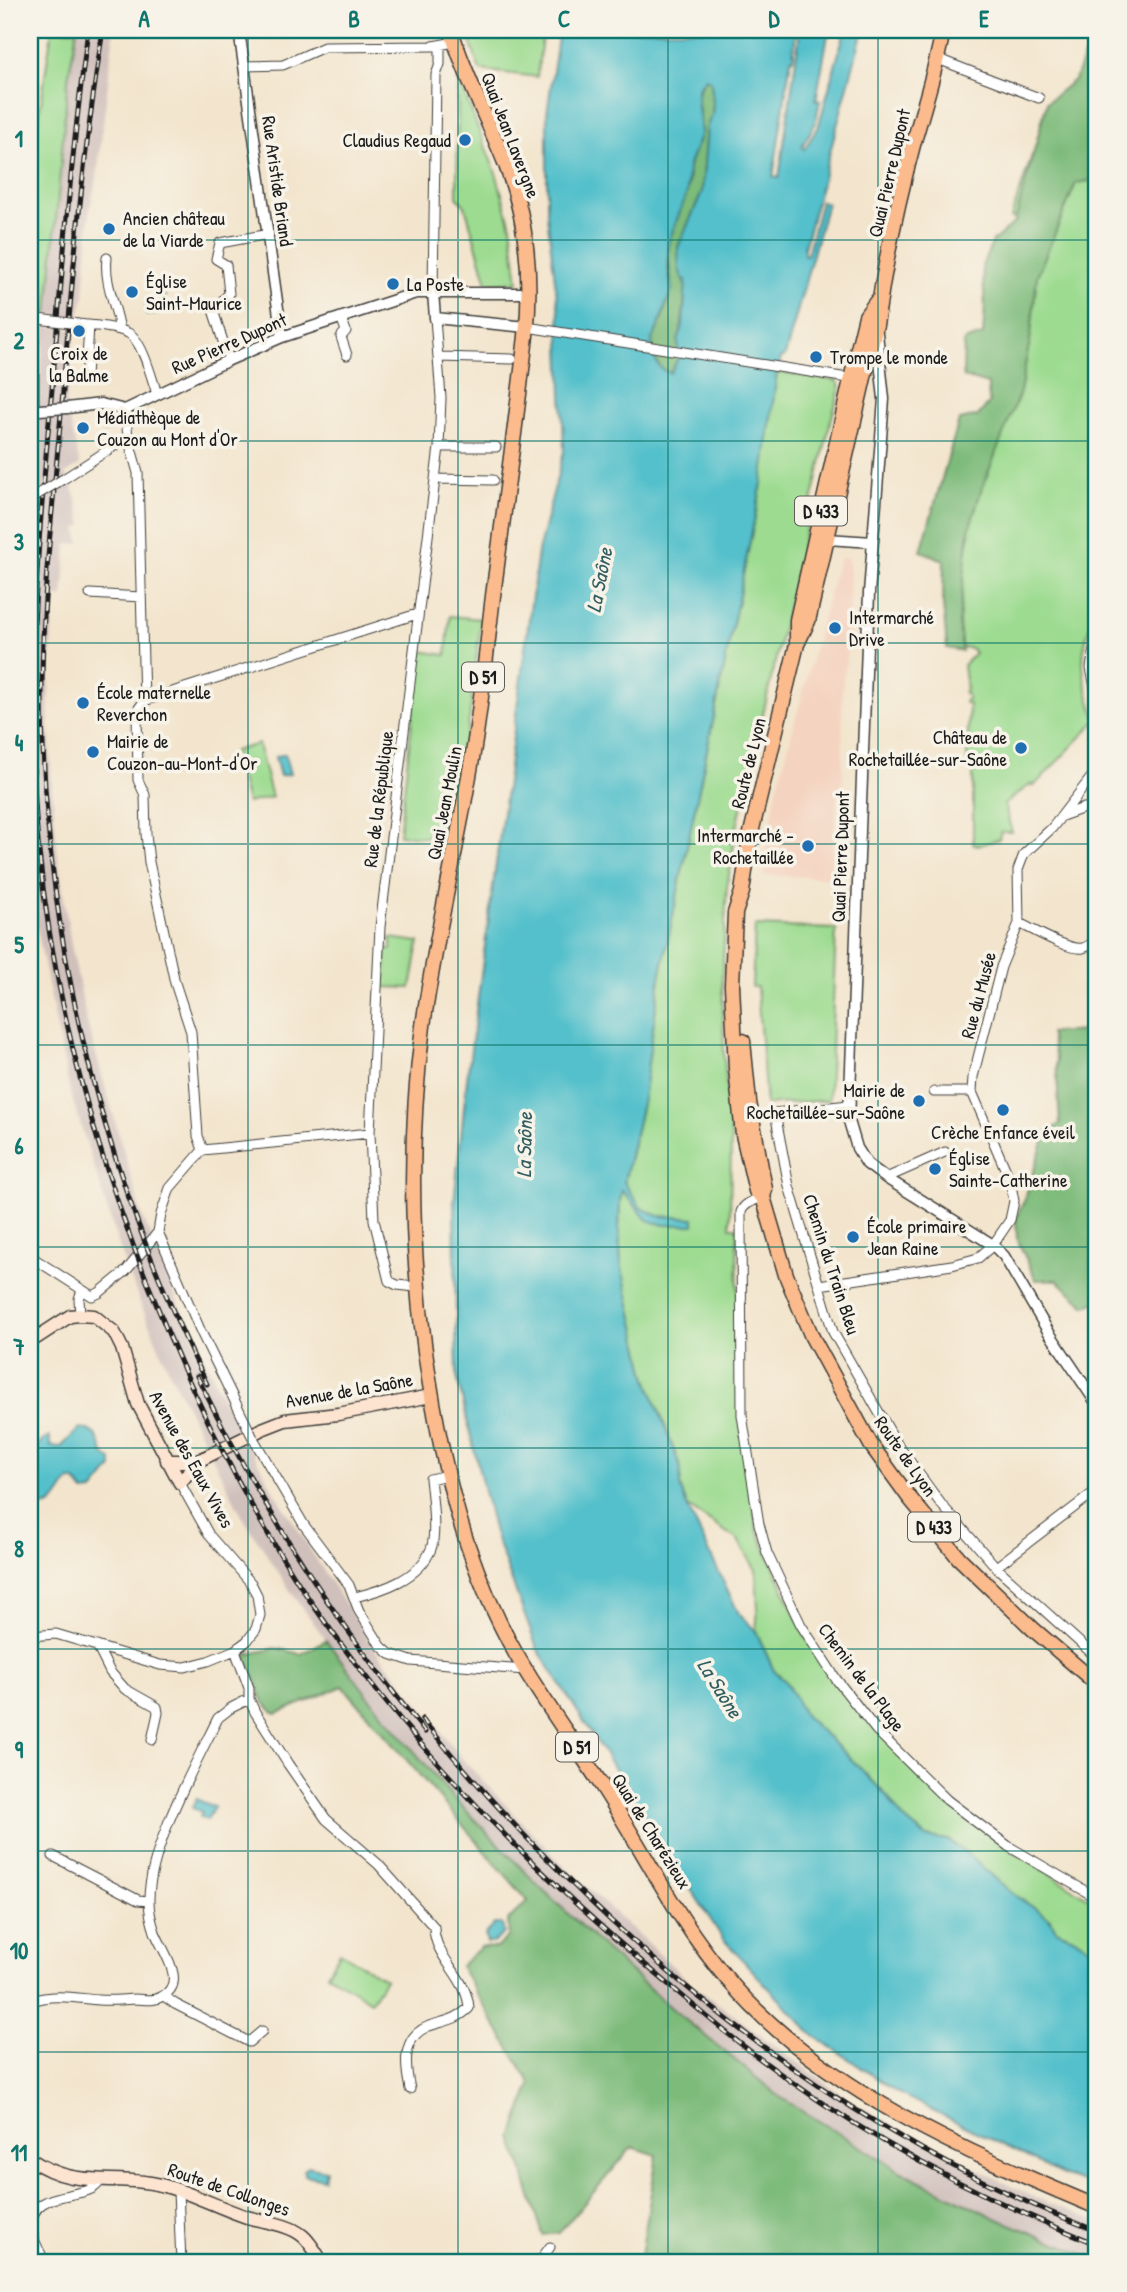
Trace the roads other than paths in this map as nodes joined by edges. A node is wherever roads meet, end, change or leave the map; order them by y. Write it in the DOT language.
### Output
graph roads {
  1 [pos="239,30"];
  2 [pos="943,30"];
  3 [pos="950,30"];
  4 [pos="448,39"];
  5 [pos="938,59"];
  6 [pos="244,66"];
  7 [pos="1039,98"];
  8 [pos="269,234"];
  9 [pos="107,258"];
  10 [pos="433,292"];
  11 [pos="529,293"];
  12 [pos="880,297"];
  13 [pos="34,317"];
  14 [pos="341,317"];
  15 [pos="435,318"];
  16 [pos="876,325"];
  17 [pos="89,326"];
  18 [pos="534,328"];
  19 [pos="120,330"];
  20 [pos="282,337"];
  21 [pos="347,355"];
  22 [pos="439,357"];
  23 [pos="512,359"];
  24 [pos="229,360"];
  25 [pos="86,378"];
  26 [pos="857,380"];
  27 [pos="157,394"];
  28 [pos="884,398"];
  29 [pos="125,410"];
  30 [pos="34,412"];
  31 [pos="128,437"];
  32 [pos="439,447"];
  33 [pos="496,447"];
  34 [pos="436,479"];
  35 [pos="494,480"];
  36 [pos="30,499"];
  37 [pos="827,539"];
  38 [pos="873,542"];
  39 [pos="90,594"];
  40 [pos="141,597"];
  41 [pos="417,614"];
  42 [pos="1097,632"];
  43 [pos="797,644"];
  44 [pos="1097,697"];
  45 [pos="144,701"];
  46 [pos="1097,770"];
  47 [pos="1097,807"];
  48 [pos="1059,817"];
  49 [pos="1019,923"];
  50 [pos="1097,938"];
  51 [pos="934,1092"];
  52 [pos="972,1092"];
  53 [pos="849,1105"];
  54 [pos="370,1133"];
  55 [pos="203,1150"];
  56 [pos="944,1152"];
  57 [pos="886,1178"];
  58 [pos="763,1197"];
  59 [pos="159,1232"];
  60 [pos="993,1245"];
  61 [pos="30,1256"];
  62 [pos="819,1285"];
  63 [pos="416,1287"];
  64 [pos="82,1290"];
  65 [pos="92,1296"];
  66 [pos="80,1315"];
  67 [pos="94,1316"];
  68 [pos="30,1342"];
  69 [pos="432,1396"];
  70 [pos="1097,1404"];
  71 [pos="167,1461"];
  72 [pos="198,1461"];
  73 [pos="447,1475"];
  74 [pos="180,1483"];
  75 [pos="1097,1490"];
  76 [pos="996,1567"];
  77 [pos="355,1597"];
  78 [pos="30,1636"];
  79 [pos="97,1646"];
  80 [pos="236,1650"];
  81 [pos="1097,1658"];
  82 [pos="525,1670"];
  83 [pos="1097,1684"];
  84 [pos="249,1699"];
  85 [pos="152,1740"];
  86 [pos="53,1856"];
  87 [pos="1097,1898"];
  88 [pos="149,1900"];
  89 [pos="164,1996"];
  90 [pos="30,2002"];
  91 [pos="262,2031"];
  92 [pos="410,2089"];
  93 [pos="30,2159"];
  94 [pos="102,2179"];
  95 [pos="178,2191"];
  96 [pos="1097,2207"];
  97 [pos="550,2247"];
  98 [pos="45,2262"];
  99 [pos="181,2262"];
  100 [pos="322,2262"];
  101 [pos="539,2262"];
  1 -- 6 [label="street, Rue Aristide Briand"];
  2 -- 5 [label="main road, Quai Pierre Dupont / D 433"];
  3 -- 5 [label="main road, Quai Pierre Dupont / D 433"];
  4 -- 6 [label="street"];
  4 -- 10 [label="street"];
  4 -- 11 [label="main road, Quai Jean Lavergne / D 51"];
  5 -- 7 [label="street"];
  5 -- 12 [label="main road, Quai Pierre Dupont / D 433"];
  6 -- 8 [label="street, Rue Aristide Briand"];
  8 -- 20 [label="street, Rue Aristide Briand"];
  8 -- 24 [label="street"];
  9 -- 19 [label="street"];
  10 -- 11 [label="street, Rue Pierre Dupont"];
  10 -- 14 [label="street, Rue Pierre Dupont"];
  10 -- 15 [label="street, Rue de la République"];
  11 -- 18 [label="main road, Quai Jean Lavergne / D 51"];
  12 -- 16 [label="main road, Quai Pierre Dupont / D 433"];
  12 -- 26 [label="main road, Quai Pierre Dupont / D 433"];
  13 -- 17 [label="street, bridge"];
  13 -- 30 [label="street"];
  14 -- 20 [label="street, Rue Pierre Dupont"];
  14 -- 21 [label="street"];
  15 -- 18 [label="street"];
  15 -- 22 [label="street, Rue de la République"];
  16 -- 26 [label="main road, Quai Pierre Dupont / D 433"];
  16 -- 28 [label="street, Quai Pierre Dupont"];
  17 -- 19 [label="street"];
  17 -- 25 [label="street"];
  18 -- 26 [label="street"];
  18 -- 63 [label="main road, Quai Jean Moulin / D 51"];
  19 -- 27 [label="street"];
  20 -- 24 [label="street, Rue Pierre Dupont"];
  22 -- 23 [label="street"];
  22 -- 32 [label="street, Rue de la République"];
  24 -- 27 [label="street, Rue Pierre Dupont"];
  26 -- 28 [label="street"];
  26 -- 37 [label="main road, Route de Lyon / D 433"];
  26 -- 43 [label="main road, Route de Lyon / D 433"];
  27 -- 29 [label="street, Rue Pierre Dupont"];
  28 -- 38 [label="street, Quai Pierre Dupont"];
  29 -- 30 [label="street, bridge"];
  29 -- 31 [label="street"];
  31 -- 36 [label="street, bridge"];
  31 -- 40 [label="street"];
  32 -- 33 [label="street"];
  32 -- 34 [label="street, Rue de la République"];
  34 -- 35 [label="street"];
  34 -- 41 [label="street, Rue de la République"];
  37 -- 38 [label="street"];
  37 -- 43 [label="main road, Route de Lyon / D 433"];
  38 -- 53 [label="street, Quai Pierre Dupont"];
  39 -- 40 [label="street"];
  40 -- 45 [label="street"];
  41 -- 45 [label="street"];
  41 -- 54 [label="street, Rue de la République"];
  42 -- 44 [label="street"];
  43 -- 58 [label="main road, Route de Lyon / D 433"];
  45 -- 55 [label="street"];
  46 -- 48 [label="street, Rue du Musée"];
  47 -- 48 [label="street"];
  48 -- 49 [label="street, Rue du Musée"];
  49 -- 50 [label="street"];
  49 -- 52 [label="street, Rue du Musée"];
  51 -- 52 [label="street"];
  52 -- 60 [label="street"];
  53 -- 57 [label="street, Quai Pierre Dupont"];
  53 -- 62 [label="street, Chemin du Train Bleu"];
  54 -- 55 [label="street"];
  54 -- 63 [label="street, Rue de la République"];
  55 -- 59 [label="street"];
  56 -- 57 [label="street"];
  57 -- 60 [label="street, Quai Pierre Dupont"];
  58 -- 83 [label="main road, Route de Lyon / D 433"];
  58 -- 87 [label="street, Chemin de la Plage"];
  59 -- 65 [label="street"];
  59 -- 77 [label="street, bridge"];
  60 -- 62 [label="street"];
  60 -- 70 [label="street"];
  61 -- 64 [label="street"];
  62 -- 76 [label="street, Chemin du Train Bleu"];
  63 -- 69 [label="main road, Quai de Charézieux / D 51"];
  64 -- 65 [label="street"];
  64 -- 66 [label="street"];
  65 -- 67 [label="street"];
  66 -- 67 [label="main road"];
  66 -- 68 [label="main road"];
  67 -- 71 [label="main road, Avenue des Eaux Vives"];
  69 -- 72 [label="main road, Avenue de la Saône"];
  69 -- 73 [label="main road, Quai de Charézieux / D 51"];
  71 -- 72 [label="main road, Avenue de la Saône"];
  71 -- 74 [label="main road, Avenue des Eaux Vives"];
  72 -- 74 [label="main road, Avenue de la Saône"];
  73 -- 77 [label="street"];
  73 -- 82 [label="main road, Quai de Charézieux / D 51"];
  74 -- 80 [label="street, Avenue des Eaux Vives"];
  75 -- 76 [label="street"];
  76 -- 81 [label="street, Chemin du Train Bleu"];
  77 -- 82 [label="street"];
  78 -- 79 [label="street"];
  79 -- 80 [label="street"];
  79 -- 85 [label="street"];
  80 -- 84 [label="street"];
  82 -- 96 [label="main road, Quai de Charézieux / D 51"];
  84 -- 88 [label="street"];
  84 -- 92 [label="street"];
  86 -- 88 [label="street"];
  88 -- 89 [label="street"];
  89 -- 90 [label="street"];
  89 -- 91 [label="street"];
  93 -- 94 [label="main road, Route de Collonges"];
  94 -- 95 [label="main road, Route de Collonges"];
  94 -- 98 [label="street"];
  95 -- 99 [label="street"];
  95 -- 100 [label="main road, Route de Collonges"];
  97 -- 101 [label="street"];
}
